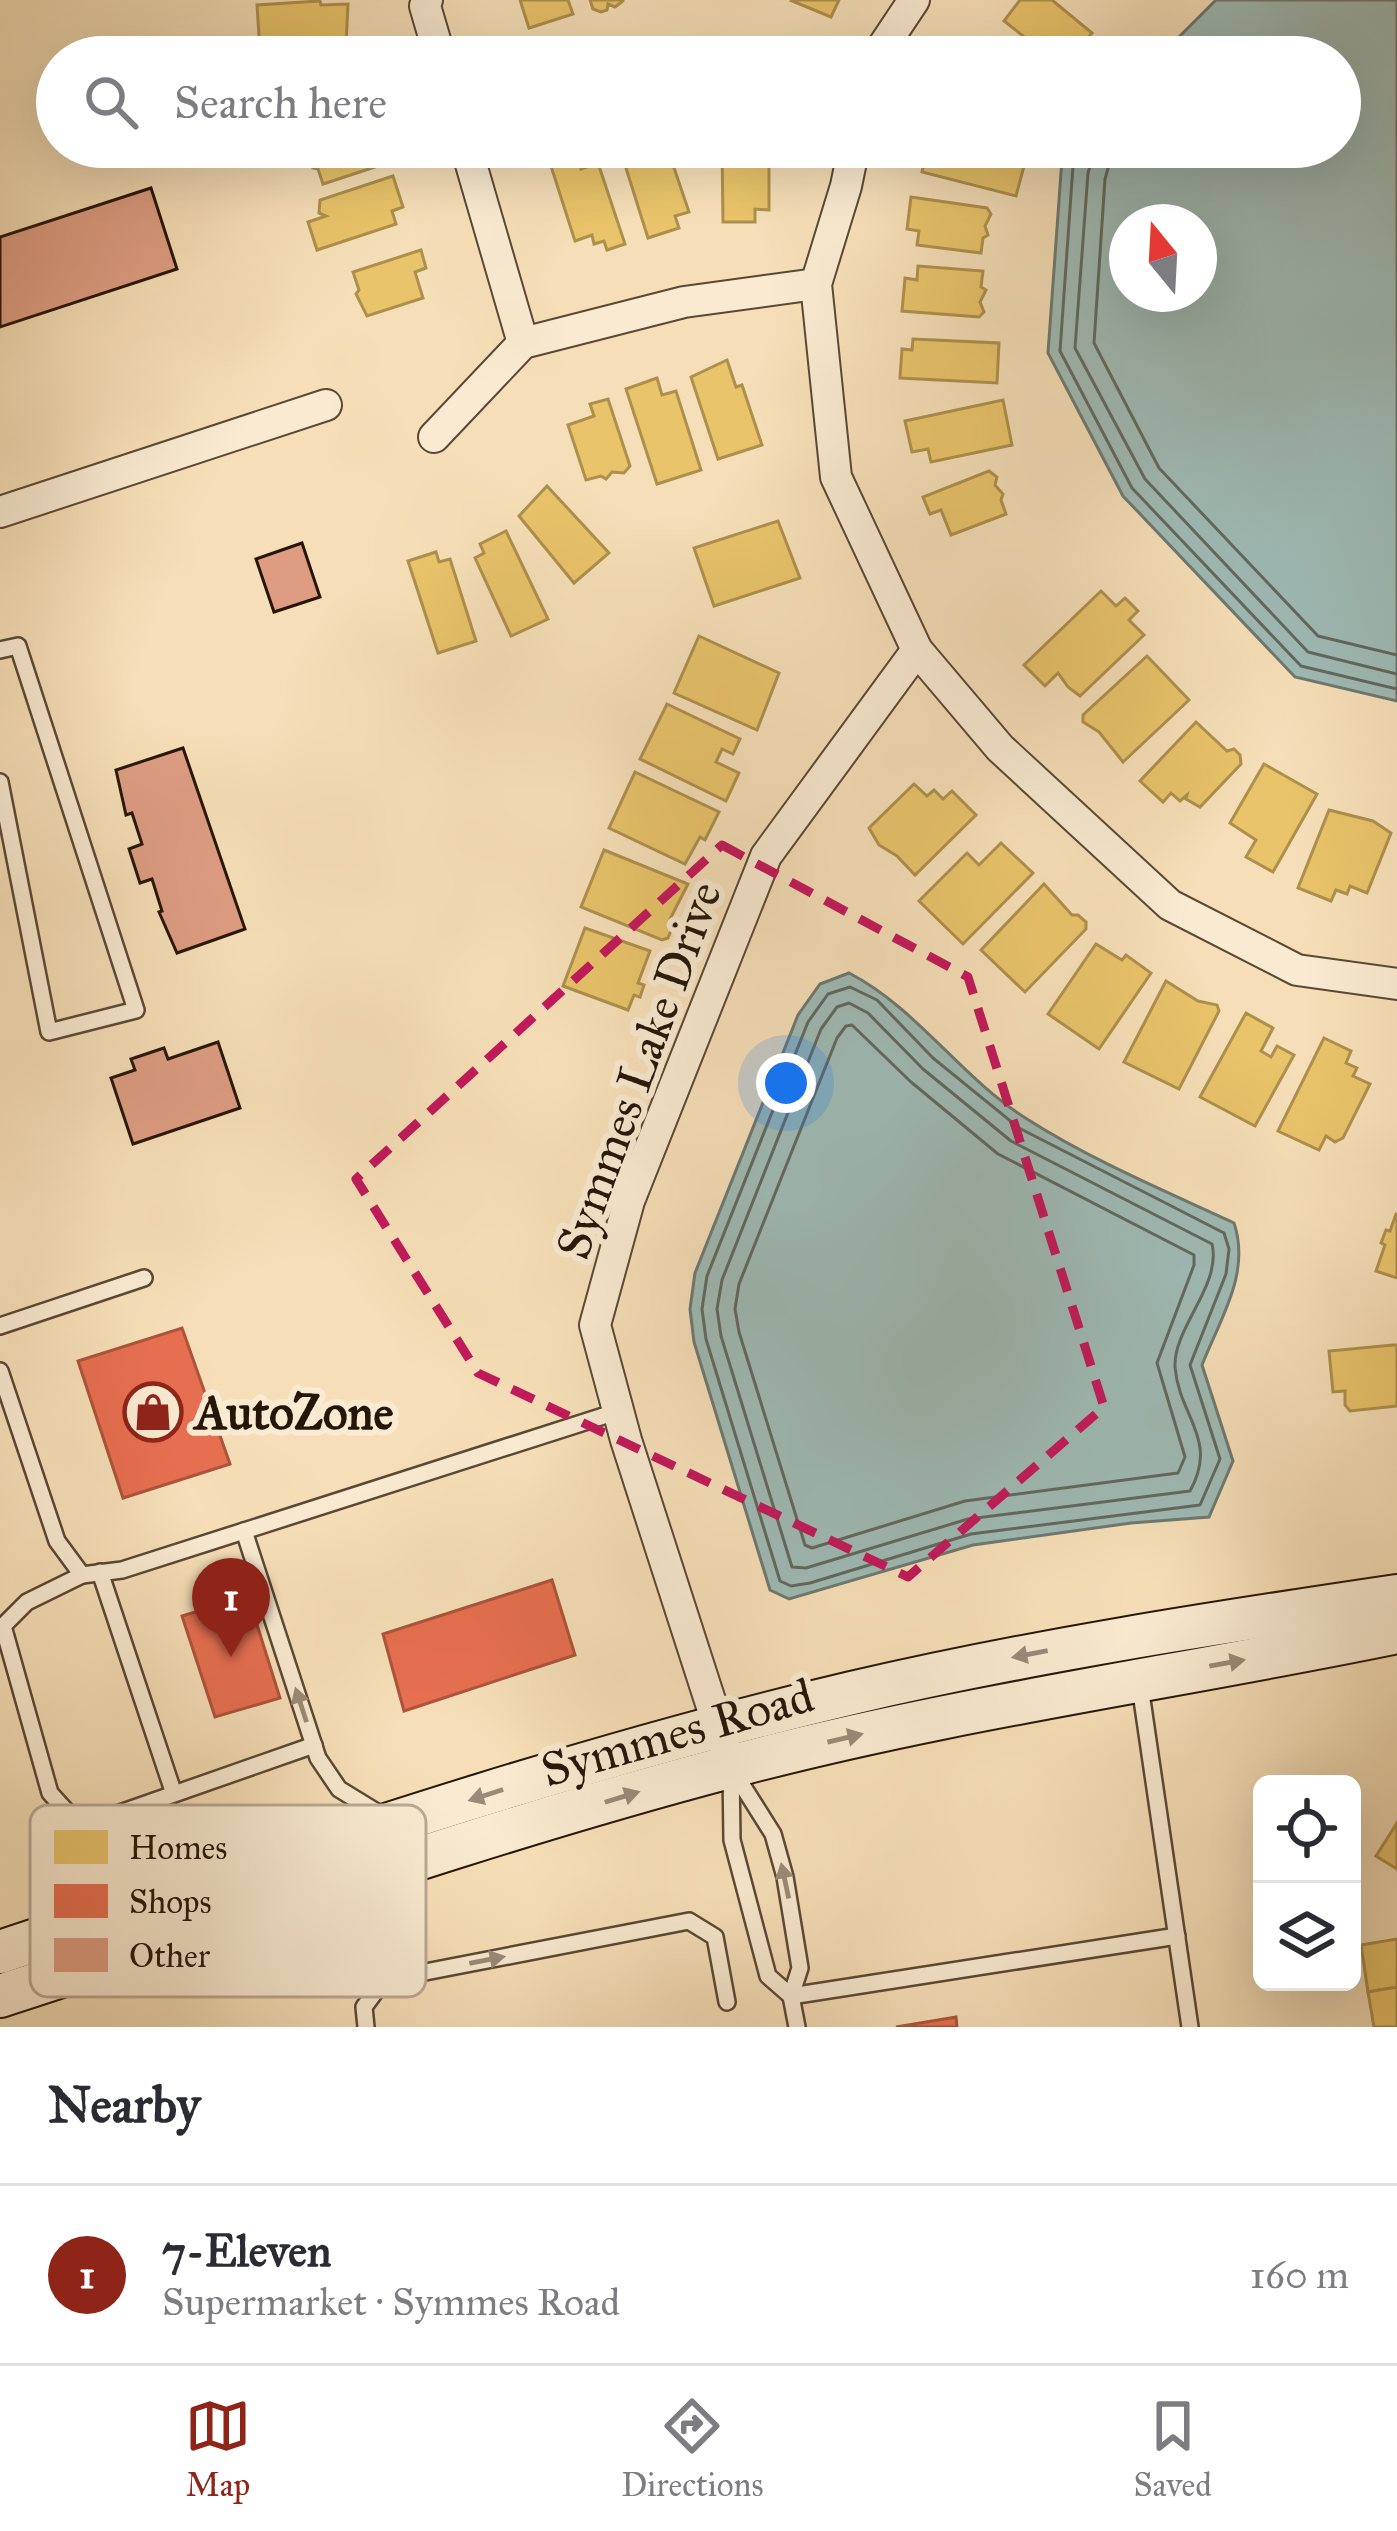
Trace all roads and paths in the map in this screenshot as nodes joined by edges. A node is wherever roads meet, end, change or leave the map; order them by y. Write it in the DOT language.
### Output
graph roads {
  1 [pos="427,0"];
  2 [pos="914,0"];
  3 [pos="434,36"];
  4 [pos="890,36"];
  5 [pos="472,168"];
  6 [pos="850,168"];
  7 [pos="816,284"];
  8 [pos="523,343"];
  9 [pos="326,405"];
  10 [pos="434,437"];
  11 [pos="0,512"];
  12 [pos="0,650"];
  13 [pos="917,650"];
  14 [pos="0,782"];
  15 [pos="8,867"];
  16 [pos="1397,984"];
  17 [pos="144,1278"];
  18 [pos="0,1326"];
  19 [pos="0,1371"];
  20 [pos="619,1412"];
  21 [pos="244,1531"];
  22 [pos="91,1574"];
  23 [pos="1397,1596"];
  24 [pos="1397,1632"];
  25 [pos="1138,1679"];
  26 [pos="314,1745"];
  27 [pos="725,1746"];
  28 [pos="174,1794"];
  29 [pos="61,1805"];
  30 [pos="143,1805"];
  31 [pos="365,1805"];
  32 [pos="426,1814"];
  33 [pos="426,1859"];
  34 [pos="1177,1936"];
  35 [pos="30,1942"];
  36 [pos="0,1952"];
  37 [pos="426,1972"];
  38 [pos="30,1986"];
  39 [pos="0,1996"];
  40 [pos="791,1996"];
  41 [pos="371,1997"];
  42 [pos="727,2002"];
  43 [pos="366,2027"];
  44 [pos="797,2027"];
  45 [pos="1190,2027"];
  1 -- 3 [label="street"];
  2 -- 4 [label="street"];
  5 -- 8 [label="street"];
  6 -- 7 [label="street"];
  7 -- 8 [label="street"];
  7 -- 13 [label="street"];
  8 -- 10 [label="street"];
  9 -- 11 [label="street"];
  12 -- 15 [label="lane"];
  13 -- 16 [label="street"];
  13 -- 20 [label="street, Symmes Lake Drive"];
  14 -- 15 [label="lane"];
  17 -- 18 [label="lane"];
  19 -- 22 [label="lane"];
  20 -- 21 [label="lane"];
  20 -- 27 [label="street, Symmes Lake Drive"];
  21 -- 22 [label="lane"];
  26 -- 21 [label="lane, one-way"];
  22 -- 28 [label="lane"];
  22 -- 29 [label="lane"];
  23 -- 27 [label="street, Symmes Road, one-way"];
  25 -- 24 [label="street, Symmes Road, one-way"];
  27 -- 25 [label="street, Symmes Road, one-way"];
  25 -- 34 [label="lane"];
  26 -- 28 [label="lane"];
  26 -- 31 [label="lane"];
  27 -- 32 [label="street, Symmes Road, one-way"];
  33 -- 27 [label="street, Symmes Road, one-way"];
  27 -- 40 [label="lane"];
  40 -- 27 [label="lane, one-way"];
  28 -- 30 [label="lane"];
  34 -- 40 [label="lane"];
  34 -- 45 [label="lane"];
  35 -- 36 [label="street, Symmes Road"];
  37 -- 42 [label="lane, one-way"];
  39 -- 38 [label="street, Symmes Road, one-way"];
  40 -- 44 [label="lane"];
  43 -- 41 [label="lane, one-way"];
}
